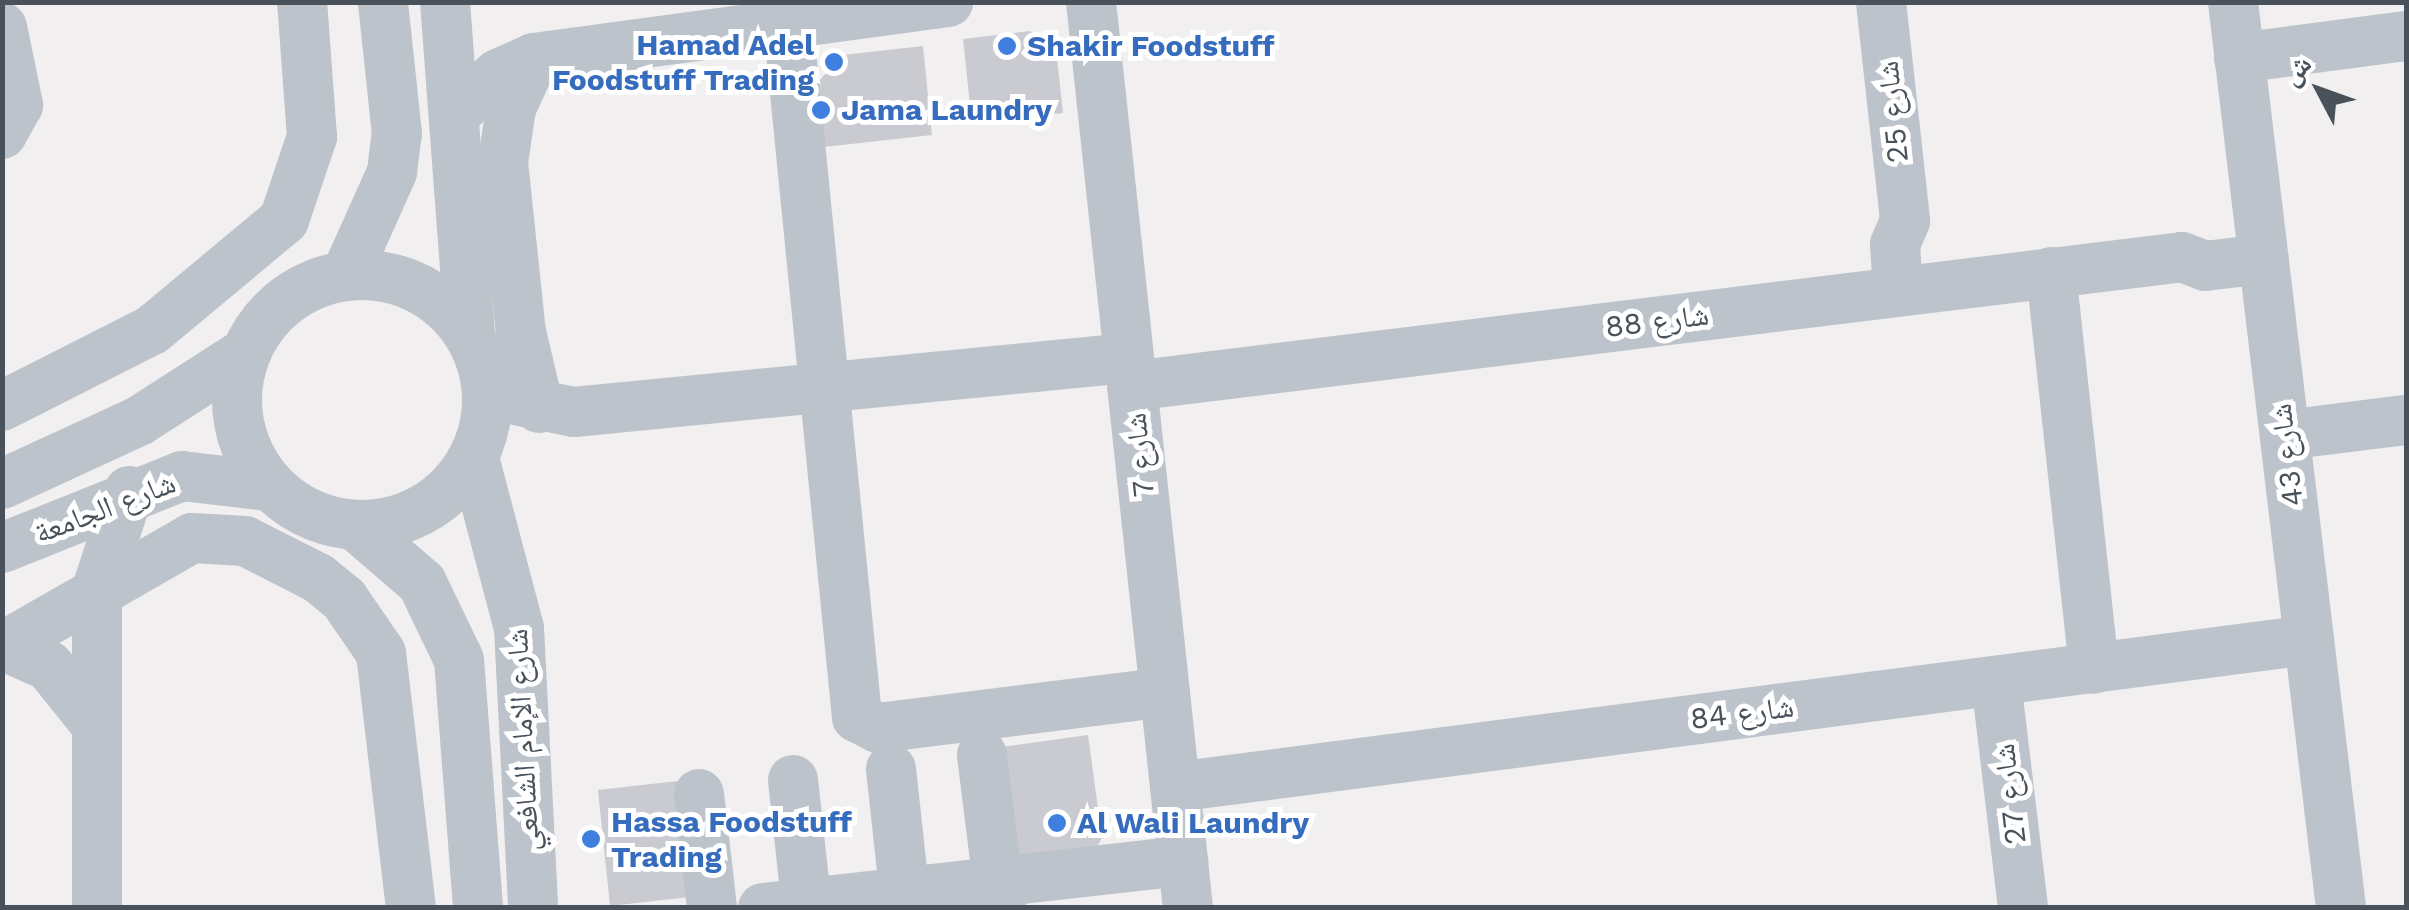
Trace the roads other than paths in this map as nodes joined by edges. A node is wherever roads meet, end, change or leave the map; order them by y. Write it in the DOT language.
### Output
graph roads {
  1 [pos="302,2"];
  2 [pos="948,2"];
  3 [pos="1092,2"];
  4 [pos="1880,2"];
  5 [pos="2232,2"];
  6 [pos="377,7"];
  7 [pos="446,7"];
  8 [pos="788,13"];
  9 [pos="2,27"];
  10 [pos="2406,36"];
  11 [pos="534,58"];
  12 [pos="2239,58"];
  13 [pos="454,115"];
  14 [pos="2,134"];
  15 [pos="2262,244"];
  16 [pos="2052,272"];
  17 [pos="346,275"];
  18 [pos="1913,290"];
  19 [pos="245,353"];
  20 [pos="478,357"];
  21 [pos="1130,372"];
  22 [pos="826,387"];
  23 [pos="2,406"];
  24 [pos="539,408"];
  25 [pos="2406,420"];
  26 [pos="2284,435"];
  27 [pos="474,458"];
  28 [pos="6,479"];
  29 [pos="268,486"];
  30 [pos="129,492"];
  31 [pos="356,526"];
  32 [pos="2,548"];
  33 [pos="96,590"];
  34 [pos="2309,640"];
  35 [pos="3,646"];
  36 [pos="2094,668"];
  37 [pos="1996,680"];
  38 [pos="1165,692"];
  39 [pos="464,702"];
  40 [pos="94,722"];
  41 [pos="982,756"];
  42 [pos="891,769"];
  43 [pos="398,780"];
  44 [pos="792,780"];
  45 [pos="1175,787"];
  46 [pos="699,794"];
  47 [pos="1186,884"];
  48 [pos="532,892"];
  49 [pos="1000,894"];
  50 [pos="906,900"];
  51 [pos="792,906"];
  52 [pos="97,908"];
  53 [pos="411,908"];
  54 [pos="478,908"];
  55 [pos="570,908"];
  56 [pos="712,908"];
  57 [pos="2023,908"];
  58 [pos="2341,908"];
  1 -- 23 [label="street"];
  2 -- 8 [label="street"];
  3 -- 21 [label="street, شارع 7"];
  4 -- 18 [label="street, شارع 25"];
  5 -- 12 [label="street, شارع 43"];
  6 -- 17 [label="street"];
  7 -- 11 [label="street"];
  7 -- 13 [label="street"];
  8 -- 11 [label="street"];
  8 -- 22 [label="street"];
  9 -- 14 [label="street"];
  10 -- 12 [label="street"];
  11 -- 13 [label="street"];
  11 -- 24 [label="street"];
  12 -- 15 [label="street, شارع 43"];
  13 -- 20 [label="street"];
  15 -- 16 [label="street, شارع 88"];
  15 -- 26 [label="street, شارع 43"];
  16 -- 18 [label="street, شارع 88"];
  16 -- 36 [label="street"];
  17 -- 19 [label="street"];
  17 -- 20 [label="street"];
  18 -- 21 [label="street, شارع 88"];
  19 -- 28 [label="street, شارع الجامعة"];
  19 -- 29 [label="street"];
  20 -- 24 [label="street"];
  20 -- 27 [label="street"];
  21 -- 22 [label="street, شارع 88"];
  21 -- 38 [label="street, شارع 7"];
  22 -- 24 [label="street, شارع 88"];
  22 -- 38 [label="street"];
  25 -- 26 [label="street"];
  26 -- 34 [label="street, شارع 43"];
  27 -- 31 [label="street"];
  27 -- 48 [label="street, شارع الإمام الشافعي"];
  29 -- 30 [label="street, شارع الجامعة"];
  29 -- 31 [label="street"];
  30 -- 32 [label="street, شارع الجامعة"];
  30 -- 33 [label="street"];
  31 -- 39 [label="street, شارع الإمام الشافعي"];
  33 -- 35 [label="street"];
  33 -- 40 [label="street"];
  33 -- 43 [label="street"];
  34 -- 36 [label="street, شارع 84"];
  34 -- 58 [label="street, شارع 43"];
  35 -- 40 [label="street"];
  36 -- 37 [label="street, شارع 84"];
  37 -- 45 [label="street, شارع 84"];
  37 -- 57 [label="street, شارع 27"];
  38 -- 45 [label="street, شارع 7"];
  39 -- 43 [label="street"];
  39 -- 54 [label="street, شارع الإمام الشافعي"];
  40 -- 52 [label="street"];
  41 -- 49 [label="street"];
  42 -- 50 [label="street"];
  43 -- 53 [label="street"];
  44 -- 51 [label="street"];
  45 -- 47 [label="street, شارع 7"];
  46 -- 56 [label="street"];
  47 -- 49 [label="street"];
  48 -- 55 [label="street"];
  49 -- 50 [label="street"];
  50 -- 51 [label="street"];
}
